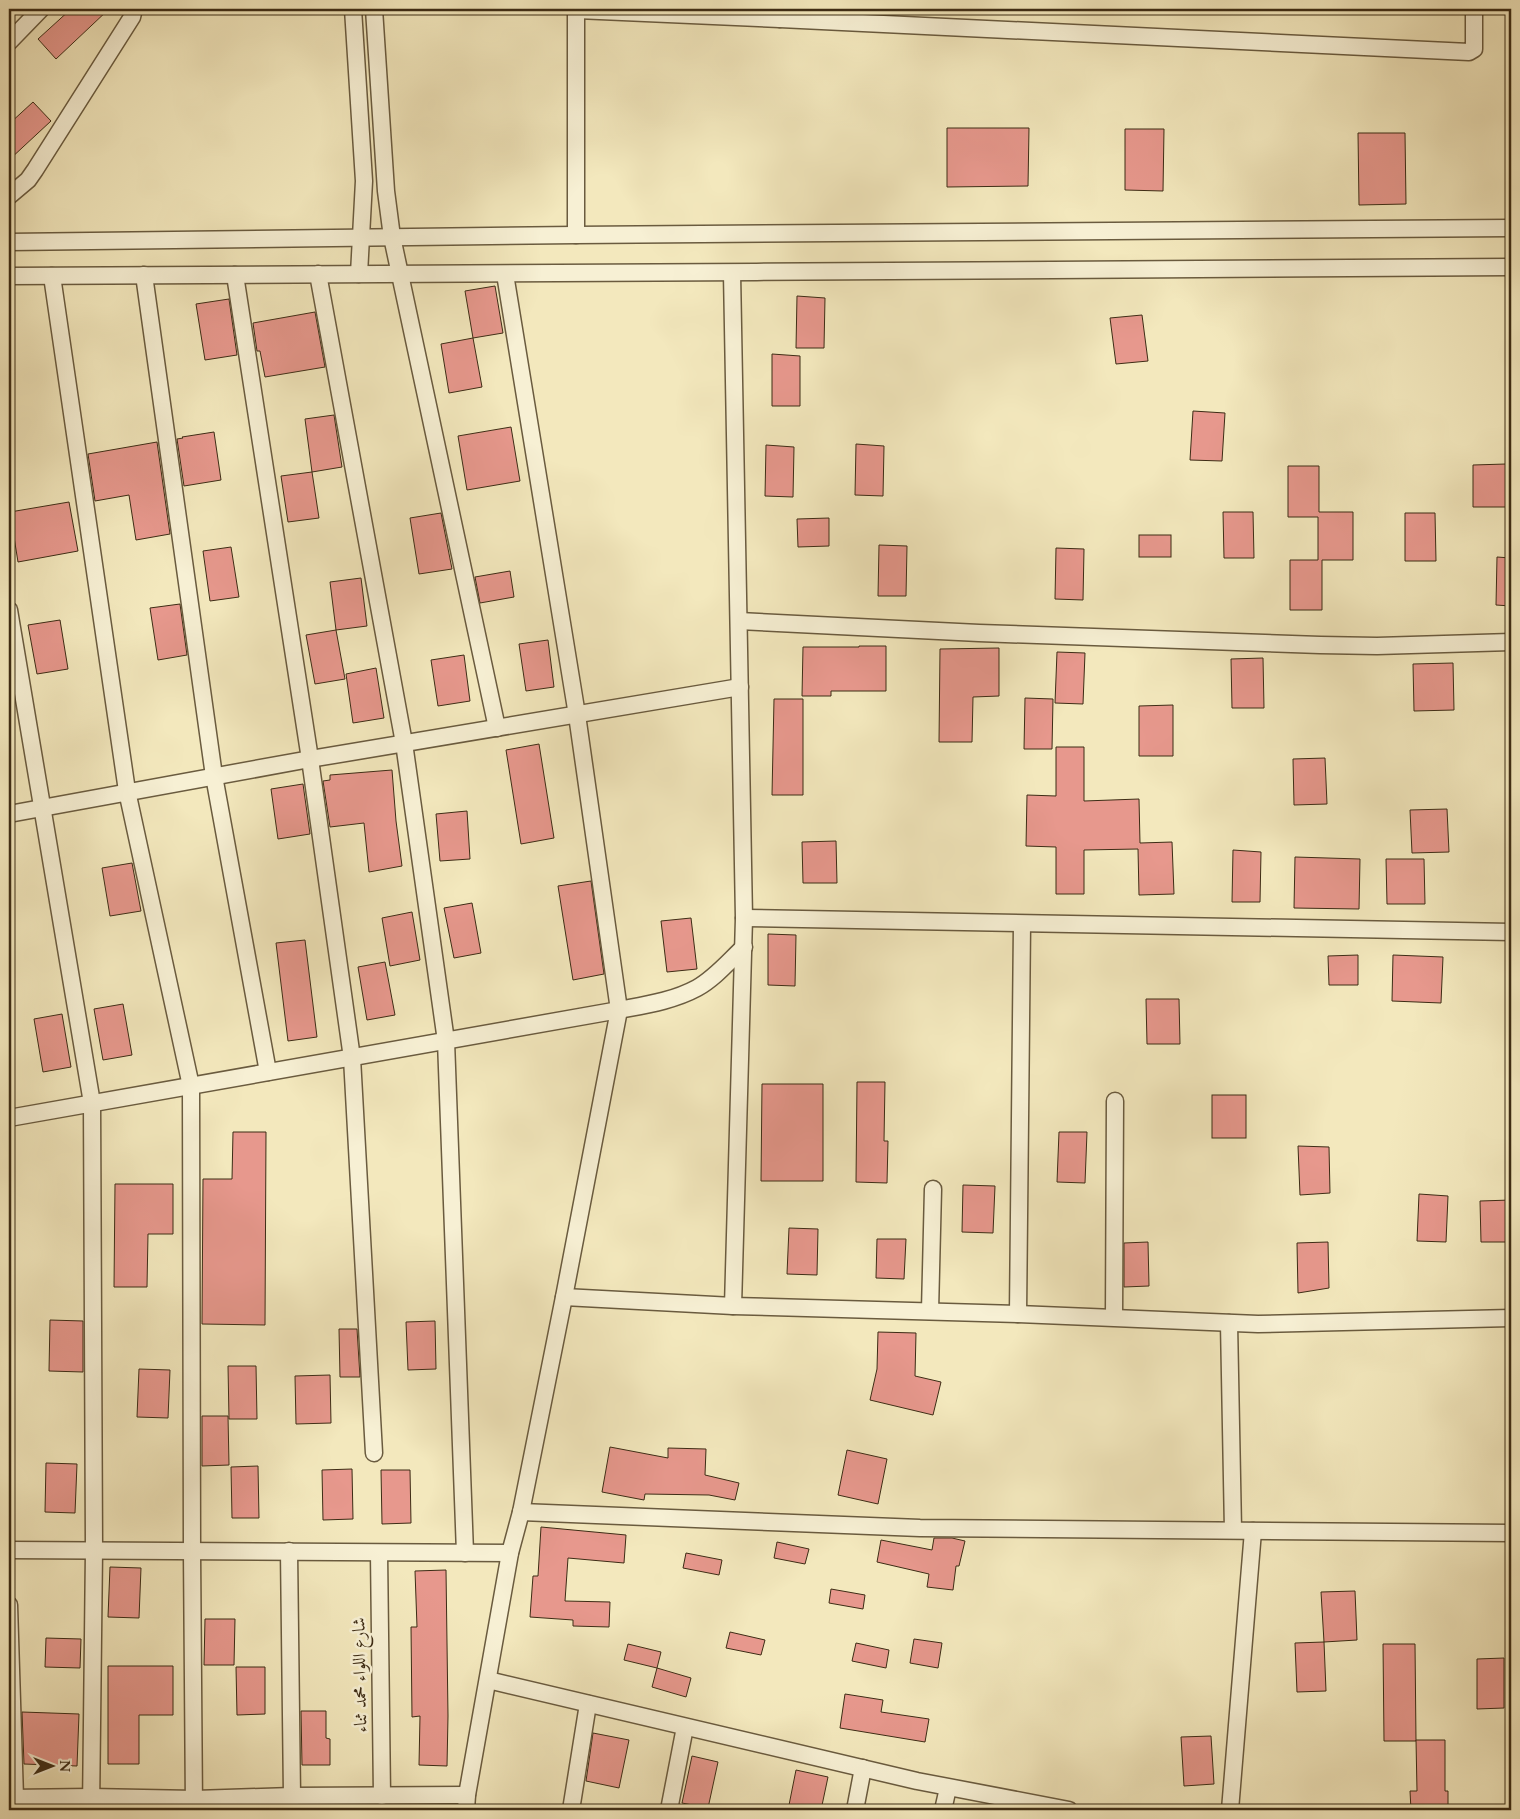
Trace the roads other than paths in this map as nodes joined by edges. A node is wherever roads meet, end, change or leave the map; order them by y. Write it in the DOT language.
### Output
graph roads {
  1 [pos="41,9"];
  2 [pos="134,9"];
  3 [pos="353,9"];
  4 [pos="374,9"];
  5 [pos="576,9"];
  6 [pos="1474,9"];
  7 [pos="779,14"];
  8 [pos="9,42"];
  9 [pos="9,196"];
  10 [pos="1511,228"];
  11 [pos="576,235"];
  12 [pos="361,238"];
  13 [pos="392,238"];
  14 [pos="9,242"];
  15 [pos="1511,267"];
  16 [pos="732,273"];
  17 [pos="318,274"];
  18 [pos="359,274"];
  19 [pos="399,274"];
  20 [pos="505,274"];
  21 [pos="144,275"];
  22 [pos="235,275"];
  23 [pos="9,276"];
  24 [pos="52,276"];
  25 [pos="9,610"];
  26 [pos="739,621"];
  27 [pos="1511,642"];
  28 [pos="740,687"];
  29 [pos="577,715"];
  30 [pos="497,728"];
  31 [pos="404,743"];
  32 [pos="310,759"];
  33 [pos="214,776"];
  34 [pos="128,791"];
  35 [pos="42,809"];
  36 [pos="9,814"];
  37 [pos="744,918"];
  38 [pos="1022,924"];
  39 [pos="1511,932"];
  40 [pos="744,947"];
  41 [pos="619,1010"];
  42 [pos="446,1041"];
  43 [pos="352,1058"];
  44 [pos="268,1072"];
  45 [pos="191,1086"];
  46 [pos="1115,1102"];
  47 [pos="92,1104"];
  48 [pos="9,1118"];
  49 [pos="933,1189"];
  50 [pos="564,1297"];
  51 [pos="733,1306"];
  52 [pos="930,1311"];
  53 [pos="1018,1314"];
  54 [pos="1114,1317"];
  55 [pos="1511,1318"];
  56 [pos="1229,1323"];
  57 [pos="374,1453"];
  58 [pos="521,1512"];
  59 [pos="1233,1530"];
  60 [pos="1253,1531"];
  61 [pos="1511,1533"];
  62 [pos="9,1550"];
  63 [pos="94,1550"];
  64 [pos="289,1551"];
  65 [pos="192,1552"];
  66 [pos="379,1553"];
  67 [pos="465,1553"];
  68 [pos="510,1553"];
  69 [pos="9,1605"];
  70 [pos="488,1680"];
  71 [pos="588,1704"];
  72 [pos="685,1727"];
  73 [pos="863,1768"];
  74 [pos="948,1788"];
  75 [pos="382,1796"];
  76 [pos="12,1798"];
  77 [pos="282,1801"];
  78 [pos="91,1803"];
  79 [pos="466,1803"];
  80 [pos="195,1804"];
  81 [pos="1034,1807"];
  82 [pos="571,1810"];
  83 [pos="669,1810"];
  84 [pos="856,1810"];
  85 [pos="943,1810"];
  86 [pos="1069,1810"];
  87 [pos="1230,1810"];
  1 -- 8 [label="street"];
  2 -- 9 [label="street"];
  3 -- 12 [label="street"];
  4 -- 13 [label="street"];
  5 -- 7 [label="street"];
  5 -- 11 [label="street"];
  6 -- 7 [label="street"];
  10 -- 11 [label="street"];
  11 -- 13 [label="street"];
  12 -- 13 [label="street"];
  12 -- 14 [label="street"];
  12 -- 18 [label="street"];
  13 -- 19 [label="street"];
  15 -- 16 [label="street"];
  16 -- 20 [label="street"];
  16 -- 26 [label="street"];
  17 -- 18 [label="street"];
  17 -- 22 [label="street"];
  17 -- 31 [label="street"];
  18 -- 19 [label="street"];
  19 -- 20 [label="street"];
  19 -- 30 [label="street"];
  20 -- 29 [label="street"];
  21 -- 22 [label="street"];
  21 -- 24 [label="street"];
  21 -- 33 [label="street"];
  22 -- 32 [label="street"];
  23 -- 24 [label="street"];
  24 -- 34 [label="street"];
  25 -- 35 [label="street"];
  26 -- 27 [label="street"];
  26 -- 28 [label="street"];
  28 -- 29 [label="street"];
  28 -- 37 [label="street"];
  29 -- 30 [label="street"];
  29 -- 41 [label="street"];
  30 -- 31 [label="street"];
  31 -- 32 [label="street"];
  31 -- 42 [label="street"];
  32 -- 33 [label="street"];
  32 -- 43 [label="street"];
  33 -- 34 [label="street"];
  33 -- 44 [label="street"];
  34 -- 35 [label="street"];
  34 -- 45 [label="street"];
  35 -- 36 [label="street"];
  35 -- 47 [label="street"];
  37 -- 38 [label="street"];
  37 -- 40 [label="street"];
  38 -- 39 [label="street"];
  38 -- 53 [label="street"];
  40 -- 41 [label="street"];
  40 -- 51 [label="street"];
  41 -- 42 [label="street"];
  41 -- 50 [label="street"];
  42 -- 43 [label="street"];
  42 -- 67 [label="street"];
  43 -- 44 [label="street"];
  43 -- 57 [label="street"];
  44 -- 45 [label="street"];
  45 -- 47 [label="street"];
  45 -- 65 [label="street"];
  46 -- 54 [label="street"];
  47 -- 48 [label="street"];
  47 -- 63 [label="street"];
  49 -- 52 [label="street"];
  50 -- 51 [label="street"];
  50 -- 58 [label="street"];
  51 -- 52 [label="street"];
  52 -- 53 [label="street"];
  53 -- 54 [label="street"];
  54 -- 56 [label="street"];
  55 -- 56 [label="street"];
  56 -- 59 [label="street"];
  58 -- 59 [label="street"];
  58 -- 68 [label="street"];
  59 -- 60 [label="street"];
  60 -- 61 [label="street"];
  60 -- 87 [label="street"];
  62 -- 63 [label="street"];
  63 -- 65 [label="street"];
  63 -- 78 [label="street"];
  64 -- 65 [label="street"];
  64 -- 66 [label="street"];
  64 -- 77 [label="street"];
  65 -- 80 [label="street"];
  66 -- 67 [label="street"];
  66 -- 75 [label="street, شارع اللواء محمد ثناء"];
  67 -- 68 [label="street"];
  68 -- 70 [label="street"];
  69 -- 76 [label="street"];
  70 -- 71 [label="street"];
  70 -- 79 [label="street"];
  71 -- 72 [label="street"];
  71 -- 82 [label="street"];
  72 -- 73 [label="street"];
  72 -- 83 [label="street"];
  73 -- 74 [label="street"];
  73 -- 84 [label="street"];
  74 -- 81 [label="street"];
  74 -- 85 [label="street"];
  75 -- 77 [label="street"];
  75 -- 79 [label="street"];
  76 -- 78 [label="street"];
  77 -- 80 [label="street"];
  78 -- 80 [label="street"];
  81 -- 86 [label="street"];
}
